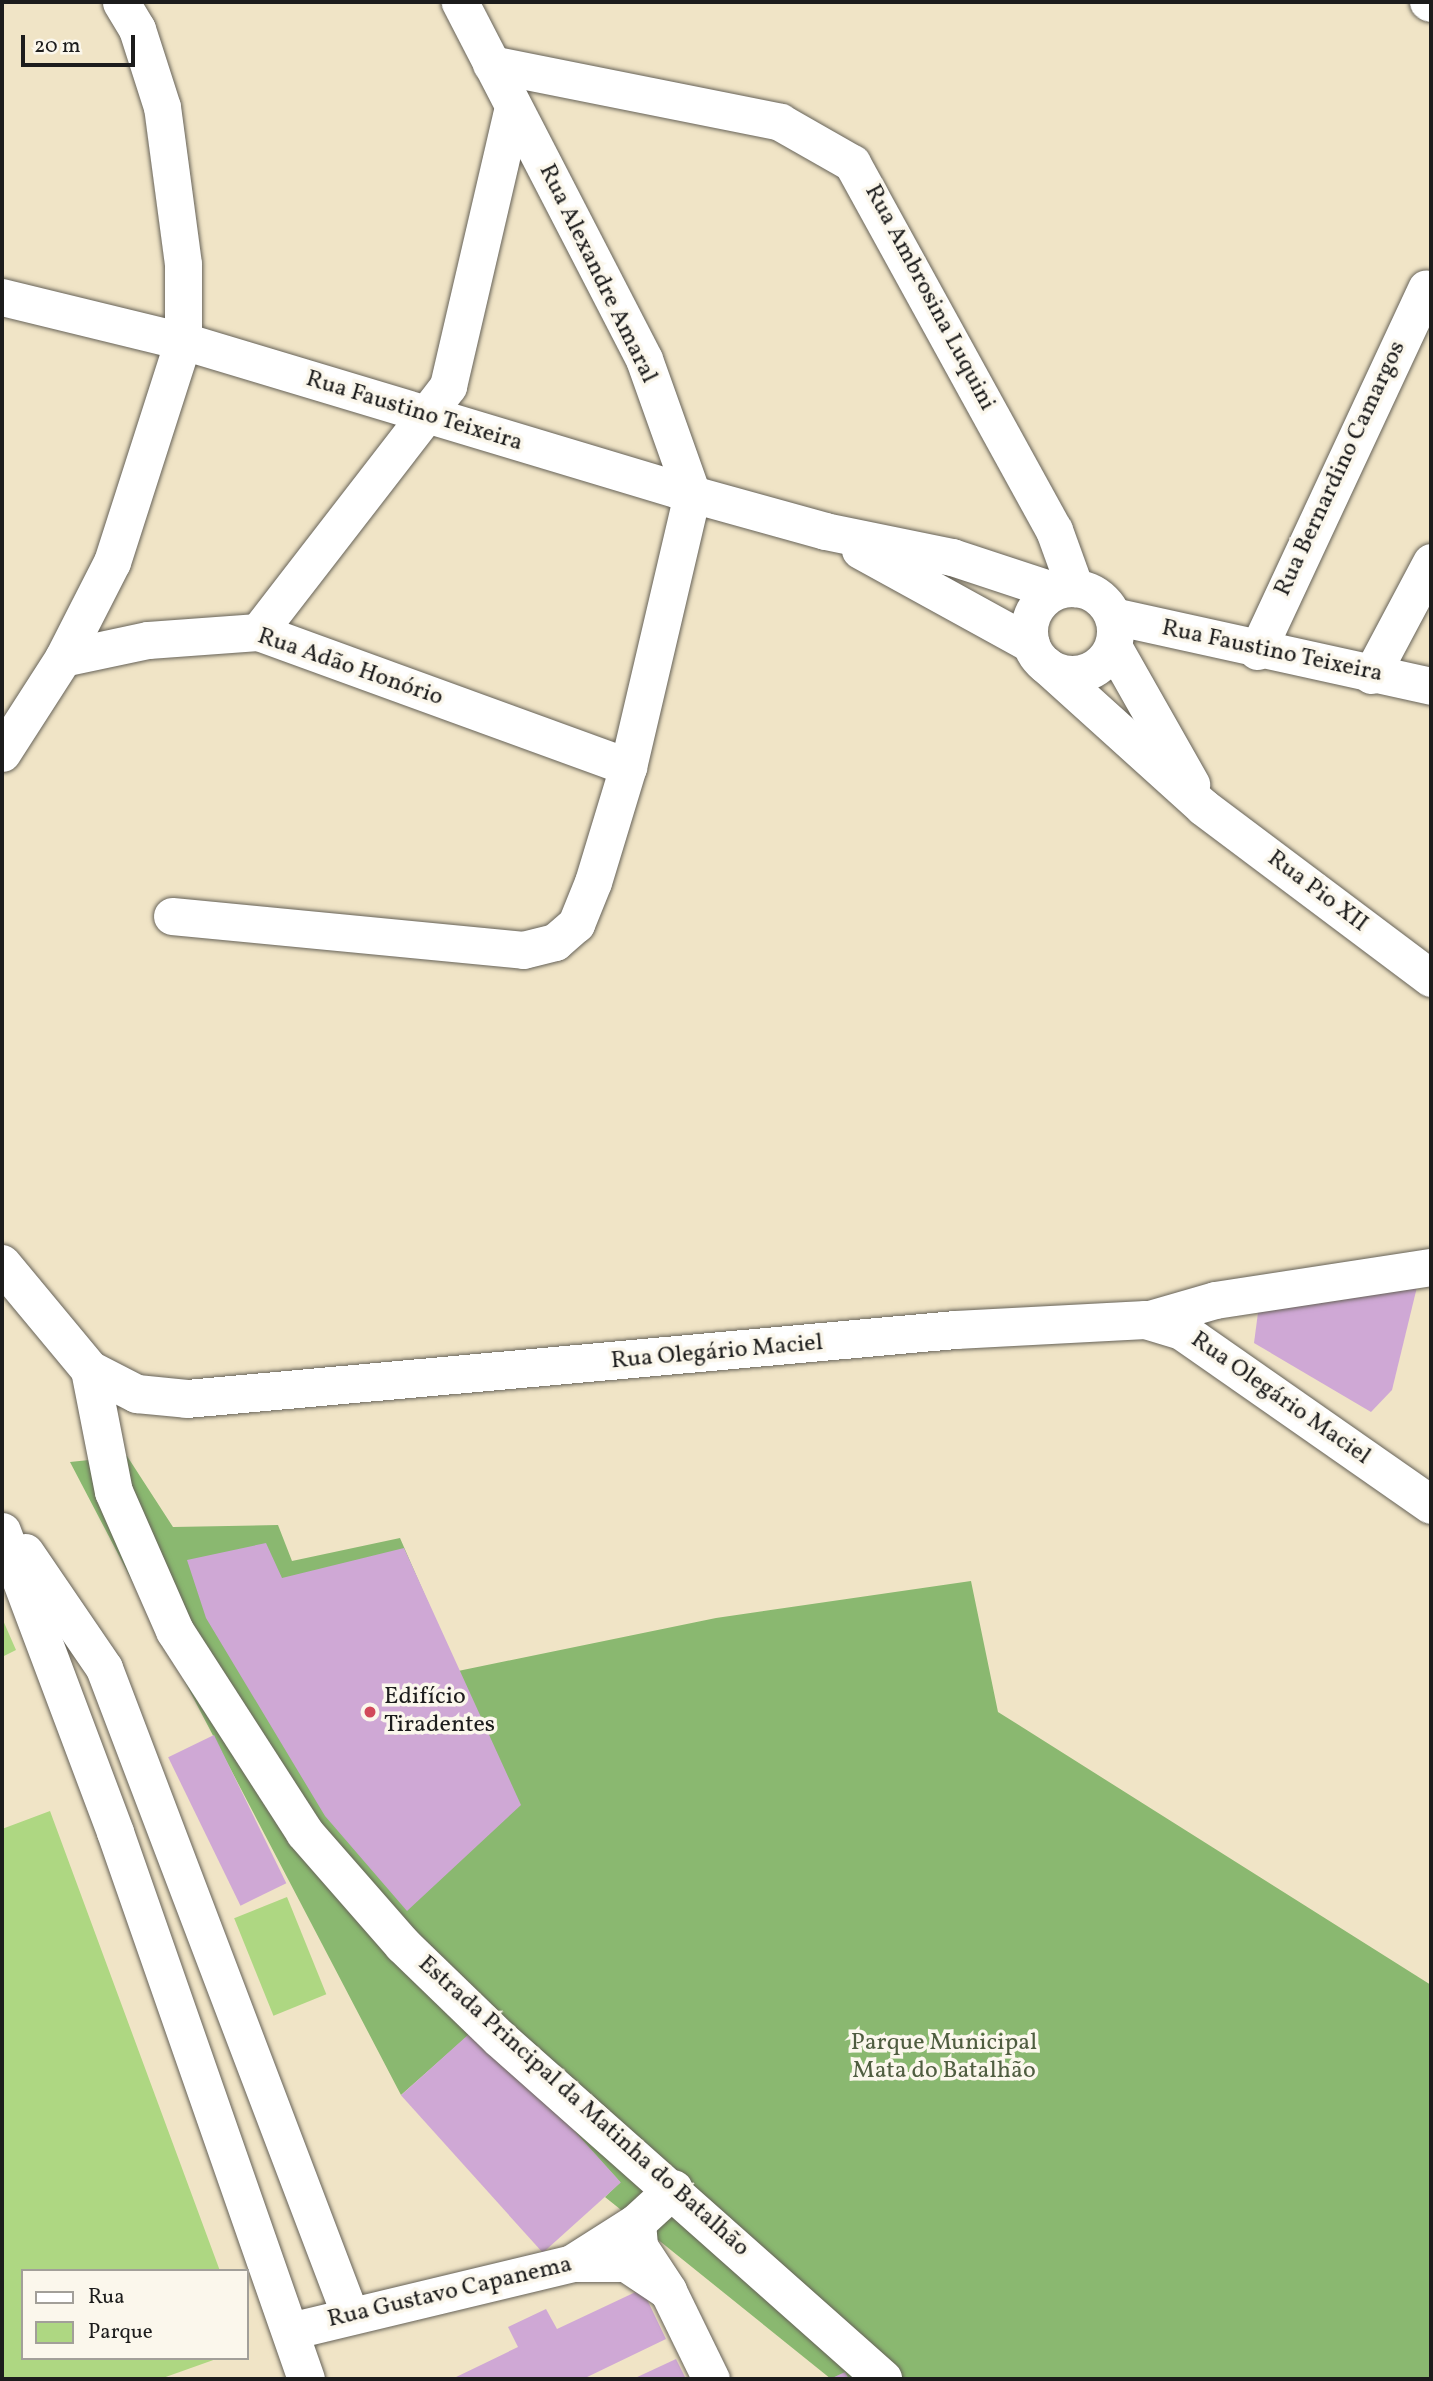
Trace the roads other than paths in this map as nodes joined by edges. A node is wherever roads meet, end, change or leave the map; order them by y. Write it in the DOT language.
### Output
graph roads {
  1 [pos="121,2"];
  2 [pos="460,2"];
  3 [pos="491,64"];
  4 [pos="513,107"];
  5 [pos="1426,288"];
  6 [pos="2,297"];
  7 [pos="183,341"];
  8 [pos="427,418"];
  9 [pos="692,494"];
  10 [pos="825,531"];
  11 [pos="1431,562"];
  12 [pos="1065,589"];
  13 [pos="1113,631"];
  14 [pos="258,632"];
  15 [pos="1257,651"];
  16 [pos="1038,654"];
  17 [pos="63,658"];
  18 [pos="1371,675"];
  19 [pos="1431,686"];
  20 [pos="2,753"];
  21 [pos="628,767"];
  22 [pos="1203,807"];
  23 [pos="172,916"];
  24 [pos="1431,978"];
  25 [pos="2,1264"];
  26 [pos="1431,1267"];
  27 [pos="1146,1320"];
  28 [pos="90,1370"];
  29 [pos="1431,1505"];
  30 [pos="2,1519"];
  31 [pos="2,1531"];
  32 [pos="674,2189"];
  33 [pos="637,2223"];
  34 [pos="575,2263"];
  35 [pos="667,2291"];
  36 [pos="350,2315"];
  37 [pos="294,2330"];
  38 [pos="306,2379"];
  39 [pos="711,2379"];
  40 [pos="883,2379"];
  1 -- 7 [label="street"];
  2 -- 3 [label="street, Rua Alexandre Amaral"];
  3 -- 4 [label="street, Rua Alexandre Amaral"];
  3 -- 12 [label="street, Rua Ambrosina Luquini"];
  4 -- 8 [label="street"];
  4 -- 9 [label="street, Rua Alexandre Amaral"];
  5 -- 15 [label="street, Rua Bernardino Camargos"];
  6 -- 7 [label="street, Rua Faustino Teixeira"];
  7 -- 8 [label="street, Rua Faustino Teixeira"];
  7 -- 17 [label="street"];
  8 -- 9 [label="street, Rua Faustino Teixeira"];
  8 -- 14 [label="street"];
  9 -- 10 [label="street, Rua Faustino Teixeira"];
  9 -- 21 [label="street"];
  10 -- 12 [label="street, Rua Faustino Teixeira"];
  10 -- 16 [label="street, Rua Faustino Teixeira"];
  11 -- 18 [label="street"];
  12 -- 13 [label="street"];
  12 -- 16 [label="street"];
  13 -- 15 [label="street, Rua Faustino Teixeira"];
  13 -- 16 [label="street"];
  13 -- 22 [label="street, Rua Pio XII"];
  14 -- 17 [label="street, Rua Adão Honório"];
  14 -- 21 [label="street, Rua Adão Honório"];
  15 -- 18 [label="street, Rua Faustino Teixeira"];
  16 -- 22 [label="street, Rua Pio XII"];
  17 -- 20 [label="street"];
  18 -- 19 [label="street, Rua Faustino Teixeira"];
  21 -- 23 [label="street"];
  22 -- 24 [label="street, Rua Pio XII"];
  25 -- 28 [label="street, Rua Olegário Maciel"];
  26 -- 27 [label="street"];
  27 -- 28 [label="street, Rua Olegário Maciel"];
  27 -- 29 [label="street, Rua Olegário Maciel"];
  28 -- 32 [label="street, Estrada Principal da Matinha do Batalhão"];
  30 -- 36 [label="street"];
  31 -- 37 [label="street"];
  32 -- 33 [label="street"];
  32 -- 40 [label="street, Estrada Principal da Matinha do Batalhão"];
  33 -- 34 [label="street"];
  33 -- 35 [label="street"];
  34 -- 35 [label="street, Rua Gustavo Capanema"];
  34 -- 36 [label="street, Rua Gustavo Capanema"];
  35 -- 39 [label="street, Rua Gustavo Capanema"];
  36 -- 37 [label="street, Rua Gustavo Capanema"];
  37 -- 38 [label="street"];
}
